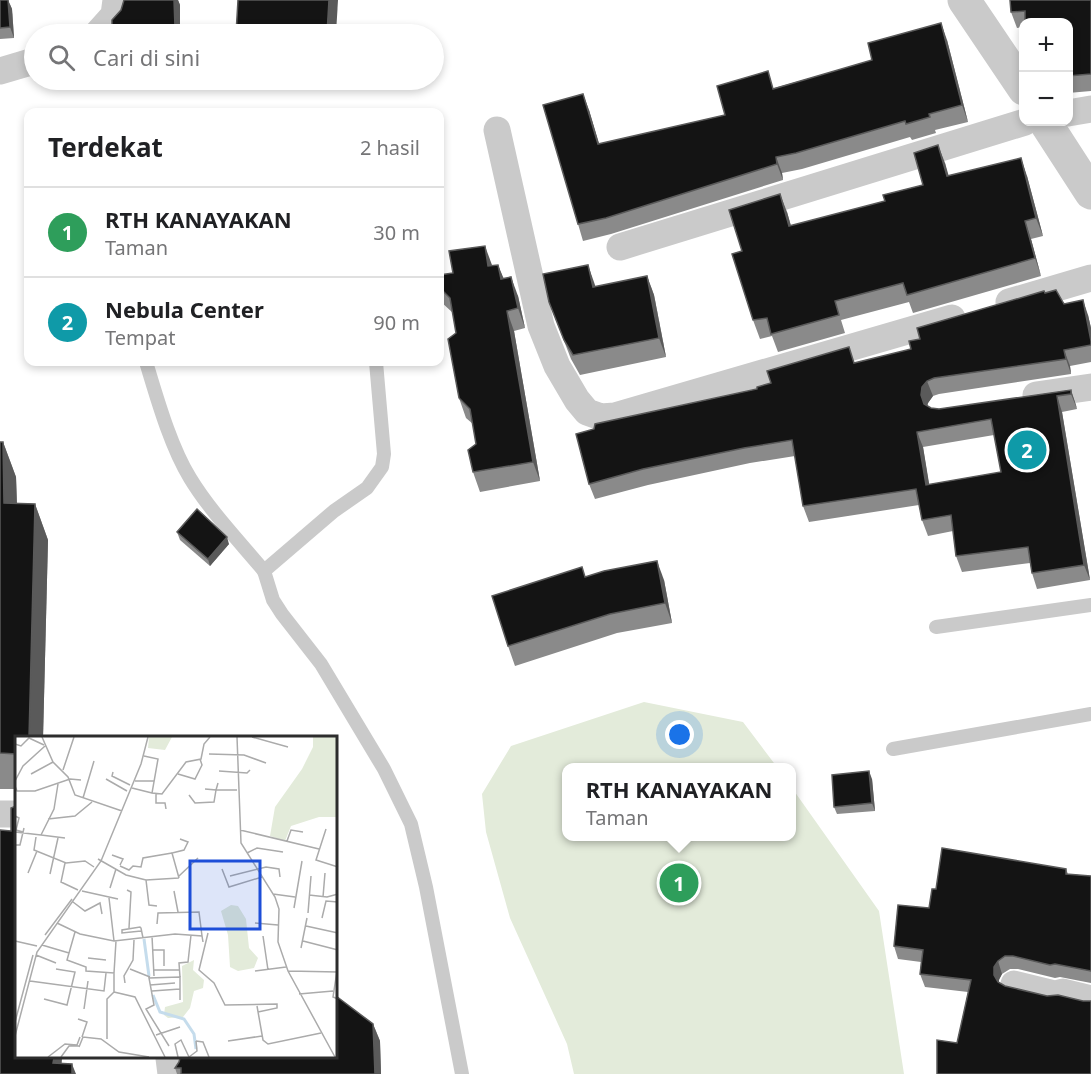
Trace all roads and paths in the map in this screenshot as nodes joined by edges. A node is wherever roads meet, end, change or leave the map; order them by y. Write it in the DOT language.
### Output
graph roads {
  1 [pos="116,0"];
  2 [pos="964,0"];
  3 [pos="106,24"];
  4 [pos="24,64"];
  5 [pos="0,71"];
  6 [pos="1019,83"];
  7 [pos="1091,109"];
  8 [pos="1073,112"];
  9 [pos="1019,124"];
  10 [pos="1048,126"];
  11 [pos="496,130"];
  12 [pos="1091,193"];
  13 [pos="620,247"];
  14 [pos="1091,278"];
  15 [pos="147,366"];
  16 [pos="376,366"];
  17 [pos="1091,387"];
  18 [pos="1011,399"];
  19 [pos="264,571"];
  20 [pos="1091,604"];
  21 [pos="936,627"];
  22 [pos="1091,714"];
  23 [pos="893,749"];
  24 [pos="1014,984"];
  25 [pos="1091,999"];
  26 [pos="169,1059"];
  27 [pos="171,1074"];
  28 [pos="462,1074"];
  1 -- 3 [label="street"];
  2 -- 6 [label="street"];
  4 -- 5 [label="street"];
  7 -- 8 [label="street"];
  9 -- 13 [label="street"];
  10 -- 12 [label="street"];
  11 -- 14 [label="street"];
  15 -- 19 [label="lane"];
  16 -- 19 [label="lane"];
  17 -- 18 [label="street"];
  19 -- 28 [label="lane"];
  20 -- 21 [label="lane"];
  22 -- 23 [label="lane"];
  24 -- 25 [label="street"];
  26 -- 27 [label="street"];
}
